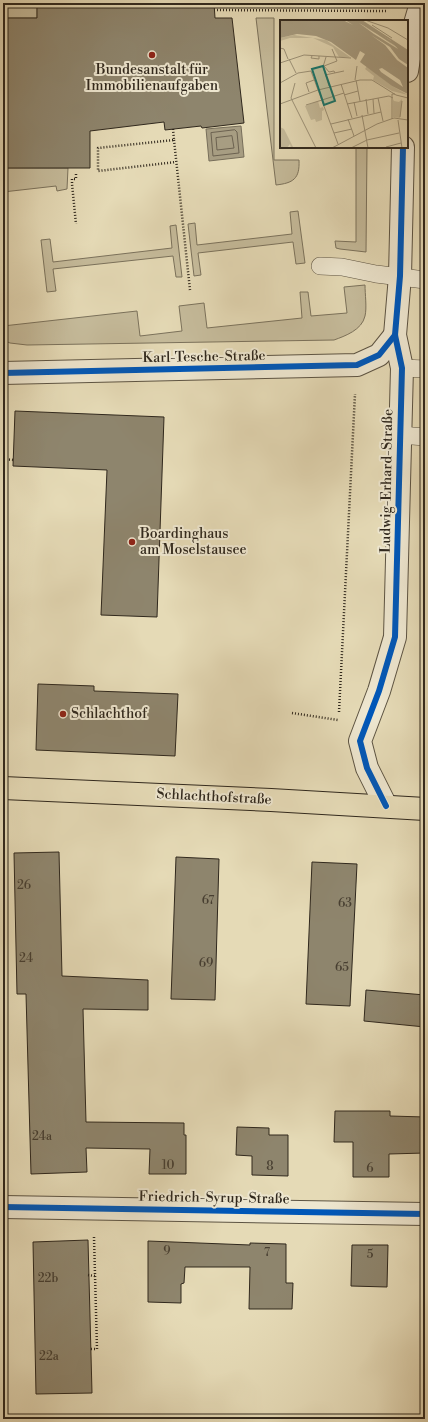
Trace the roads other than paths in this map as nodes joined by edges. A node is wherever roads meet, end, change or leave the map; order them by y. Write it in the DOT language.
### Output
graph roads {
  1 [pos="422,3"];
  2 [pos="408,65"];
  3 [pos="403,148"];
  4 [pos="320,266"];
  5 [pos="400,276"];
  6 [pos="425,280"];
  7 [pos="395,335"];
  8 [pos="402,368"];
  9 [pos="425,369"];
  10 [pos="3,373"];
  11 [pos="400,435"];
  12 [pos="425,437"];
  13 [pos="3,788"];
  14 [pos="386,806"];
  15 [pos="425,809"];
  16 [pos="3,1206"];
  17 [pos="425,1214"];
  1 -- 2 [label="street"];
  3 -- 5 [label="street, Ludwig-Erhard-Straße"];
  4 -- 5 [label="lane"];
  5 -- 6 [label="lane"];
  5 -- 7 [label="street, Ludwig-Erhard-Straße"];
  7 -- 8 [label="street, Ludwig-Erhard-Straße"];
  7 -- 10 [label="street, Karl-Tesche-Straße"];
  8 -- 9 [label="lane"];
  8 -- 11 [label="street, Ludwig-Erhard-Straße"];
  11 -- 12 [label="lane"];
  11 -- 14 [label="street, Ludwig-Erhard-Straße"];
  13 -- 14 [label="main road, Schlachthofstraße"];
  14 -- 15 [label="main road, Schlachthofstraße"];
  16 -- 17 [label="street, Friedrich-Syrup-Straße"];
}
